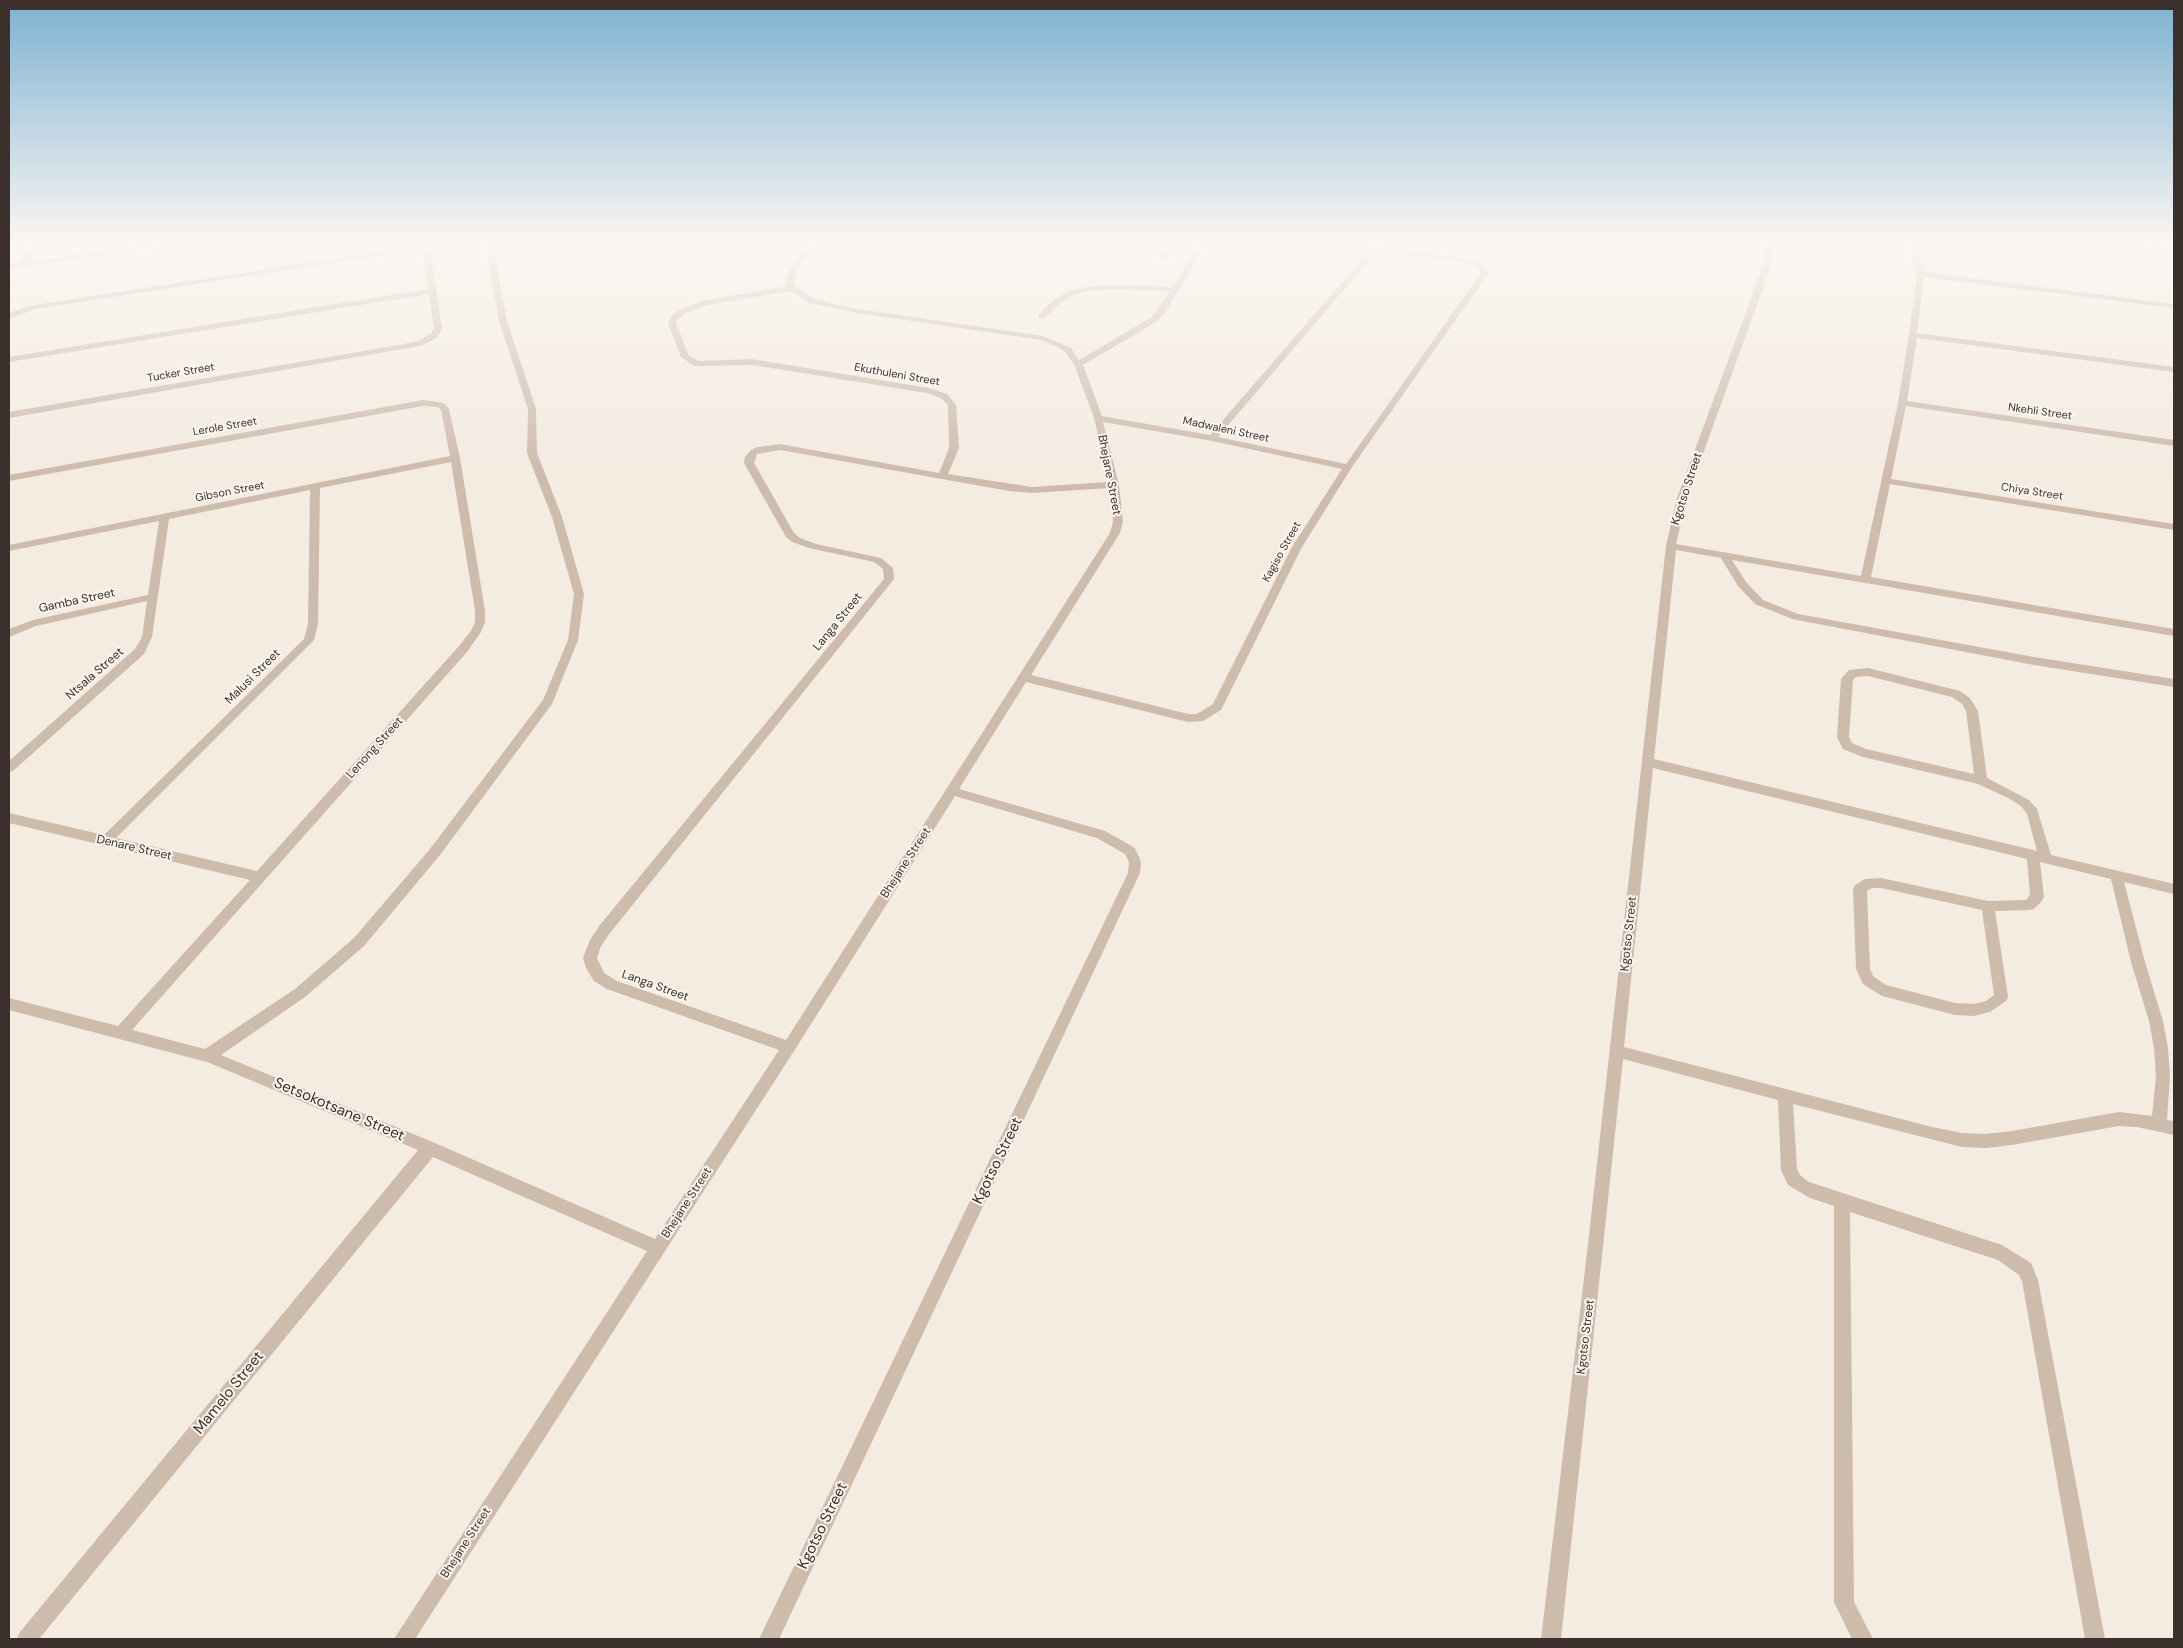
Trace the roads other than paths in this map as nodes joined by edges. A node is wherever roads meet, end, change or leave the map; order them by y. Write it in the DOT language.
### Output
graph roads {
  1 [pos="249,321"];
  2 [pos="436,321"];
  3 [pos="503,321"];
  4 [pos="673,321"];
  5 [pos="930,321"];
  6 [pos="1152,321"];
  7 [pos="1312,321"];
  8 [pos="1451,321"];
  9 [pos="1747,321"];
  10 [pos="1915,321"];
  11 [pos="1913,335"];
  12 [pos="9,360"];
  13 [pos="1078,364"];
  14 [pos="2174,370"];
  15 [pos="1902,403"];
  16 [pos="445,409"];
  17 [pos="9,415"];
  18 [pos="1098,418"];
  19 [pos="1212,438"];
  20 [pos="2174,443"];
  21 [pos="455,458"];
  22 [pos="1348,467"];
  23 [pos="942,477"];
  24 [pos="9,478"];
  25 [pos="1887,482"];
  26 [pos="1114,485"];
  27 [pos="315,488"];
  28 [pos="164,517"];
  29 [pos="2174,528"];
  30 [pos="1671,546"];
  31 [pos="9,548"];
  32 [pos="1724,555"];
  33 [pos="1865,580"];
  34 [pos="152,597"];
  35 [pos="9,633"];
  36 [pos="2174,634"];
  37 [pos="1022,676"];
  38 [pos="2174,683"];
  39 [pos="1647,762"];
  40 [pos="9,768"];
  41 [pos="1981,780"];
  42 [pos="952,791"];
  43 [pos="9,818"];
  44 [pos="106,842"];
  45 [pos="2039,857"];
  46 [pos="2116,875"];
  47 [pos="260,877"];
  48 [pos="2174,889"];
  49 [pos="1988,906"];
  50 [pos="9,1004"];
  51 [pos="121,1033"];
  52 [pos="789,1047"];
  53 [pos="1616,1051"];
  54 [pos="207,1056"];
  55 [pos="1785,1096"];
  56 [pos="2159,1124"];
  57 [pos="2174,1128"];
  58 [pos="430,1148"];
  59 [pos="1842,1202"];
  60 [pos="658,1248"];
  61 [pos="27,1639"];
  62 [pos="404,1639"];
  63 [pos="769,1639"];
  64 [pos="1551,1639"];
  65 [pos="1863,1639"];
  66 [pos="2095,1639"];
  1 -- 12 [label="street"];
  2 -- 17 [label="street, Tucker Street"];
  3 -- 54 [label="street"];
  4 -- 23 [label="street, Ekuthuleni Street"];
  5 -- 13 [label="street, Bhejane Street"];
  6 -- 13 [label="street"];
  7 -- 19 [label="street"];
  8 -- 22 [label="street, Kagiso Street"];
  9 -- 30 [label="street, Kgotso Street"];
  10 -- 11 [label="street"];
  11 -- 14 [label="street"];
  11 -- 15 [label="street"];
  13 -- 18 [label="street, Bhejane Street"];
  15 -- 20 [label="street, Nkehli Street"];
  15 -- 25 [label="street"];
  16 -- 21 [label="street, Lenong Street"];
  16 -- 24 [label="street, Lerole Street"];
  18 -- 19 [label="street, Madwaleni Street"];
  18 -- 26 [label="street, Bhejane Street"];
  19 -- 22 [label="street, Madwaleni Street"];
  21 -- 27 [label="street, Gibson Street"];
  21 -- 47 [label="street, Lenong Street"];
  22 -- 37 [label="street, Kagiso Street"];
  23 -- 26 [label="street, Langa Street"];
  23 -- 52 [label="street, Langa Street"];
  25 -- 29 [label="street, Chiya Street"];
  25 -- 33 [label="street"];
  26 -- 37 [label="street, Bhejane Street"];
  27 -- 28 [label="street, Gibson Street"];
  27 -- 44 [label="street, Malusi Street"];
  28 -- 31 [label="street, Gibson Street"];
  28 -- 34 [label="street, Ntsala Street"];
  30 -- 32 [label="street"];
  30 -- 39 [label="street, Kgotso Street"];
  32 -- 33 [label="street"];
  32 -- 38 [label="street"];
  33 -- 36 [label="street"];
  34 -- 35 [label="street, Gamba Street"];
  34 -- 40 [label="street, Ntsala Street"];
  37 -- 42 [label="street, Bhejane Street"];
  39 -- 45 [label="street"];
  39 -- 53 [label="street, Kgotso Street"];
  41 -- 41 [label="street"];
  41 -- 45 [label="street"];
  42 -- 52 [label="street, Bhejane Street"];
  42 -- 63 [label="street, Kgotso Street"];
  43 -- 44 [label="street, Denare Street"];
  44 -- 47 [label="street, Denare Street"];
  45 -- 46 [label="street"];
  45 -- 49 [label="street"];
  46 -- 48 [label="street"];
  46 -- 56 [label="street"];
  47 -- 51 [label="street, Lenong Street"];
  49 -- 49 [label="street"];
  50 -- 51 [label="street, Setsokotsane Street"];
  51 -- 54 [label="street, Setsokotsane Street"];
  52 -- 60 [label="street, Bhejane Street"];
  53 -- 55 [label="street"];
  53 -- 64 [label="street, Kgotso Street"];
  54 -- 58 [label="street, Setsokotsane Street"];
  55 -- 56 [label="street"];
  55 -- 59 [label="street"];
  56 -- 57 [label="street"];
  58 -- 60 [label="street, Setsokotsane Street"];
  58 -- 61 [label="street, Mamelo Street"];
  59 -- 65 [label="street"];
  59 -- 66 [label="street"];
  60 -- 62 [label="street, Bhejane Street"];
}
